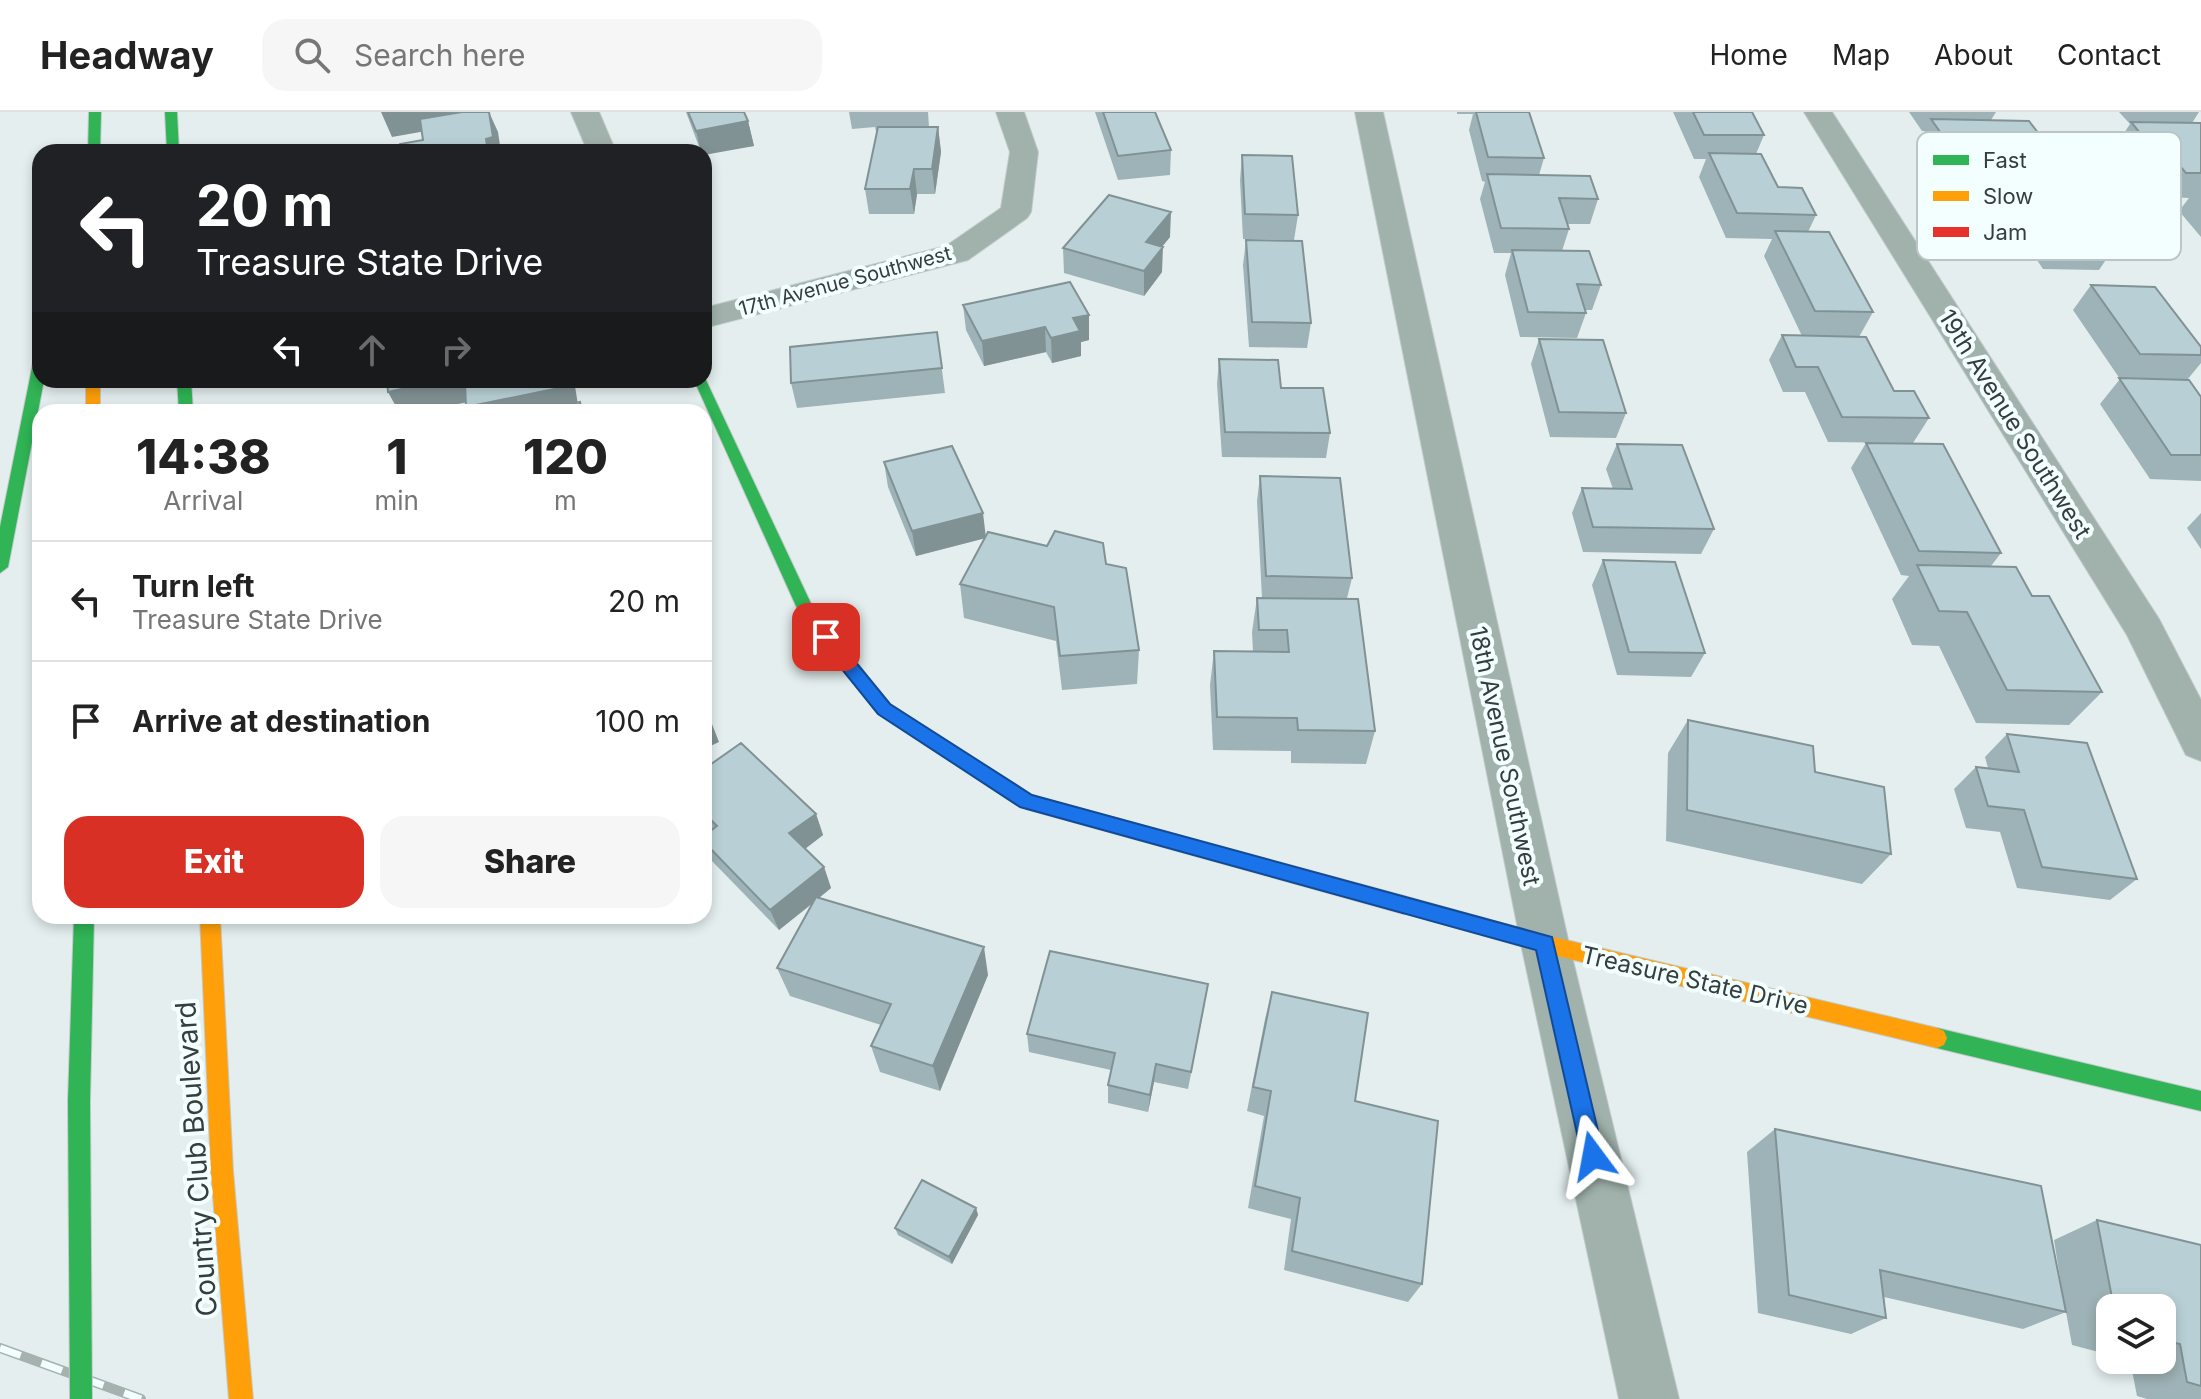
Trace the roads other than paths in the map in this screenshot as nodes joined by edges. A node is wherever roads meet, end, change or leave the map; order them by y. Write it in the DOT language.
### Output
graph roads {
  1 [pos="95,112"];
  2 [pos="171,112"];
  3 [pos="585,112"];
  4 [pos="1010,112"];
  5 [pos="1369,112"];
  6 [pos="1818,112"];
  7 [pos="94,144"];
  8 [pos="173,144"];
  9 [pos="599,144"];
  10 [pos="712,316"];
  11 [pos="35,388"];
  12 [pos="712,404"];
  13 [pos="0,567"];
  14 [pos="2201,743"];
  15 [pos="84,924"];
  16 [pos="210,924"];
  17 [pos="1545,944"];
  18 [pos="2201,1101"];
  19 [pos="81,1399"];
  20 [pos="241,1399"];
  21 [pos="1649,1399"];
  1 -- 7 [label="main road"];
  2 -- 8 [label="main road"];
  3 -- 9 [label="street"];
  4 -- 10 [label="street, 17th Avenue Southwest"];
  5 -- 17 [label="street, 18th Avenue Southwest"];
  6 -- 14 [label="street, 19th Avenue Southwest"];
  11 -- 13 [label="main road"];
  12 -- 17 [label="main road, Treasure State Drive"];
  15 -- 19 [label="main road, bridge"];
  16 -- 20 [label="main road, Country Club Boulevard"];
  17 -- 18 [label="main road, Treasure State Drive"];
  17 -- 21 [label="street, 18th Avenue Southwest"];
}
